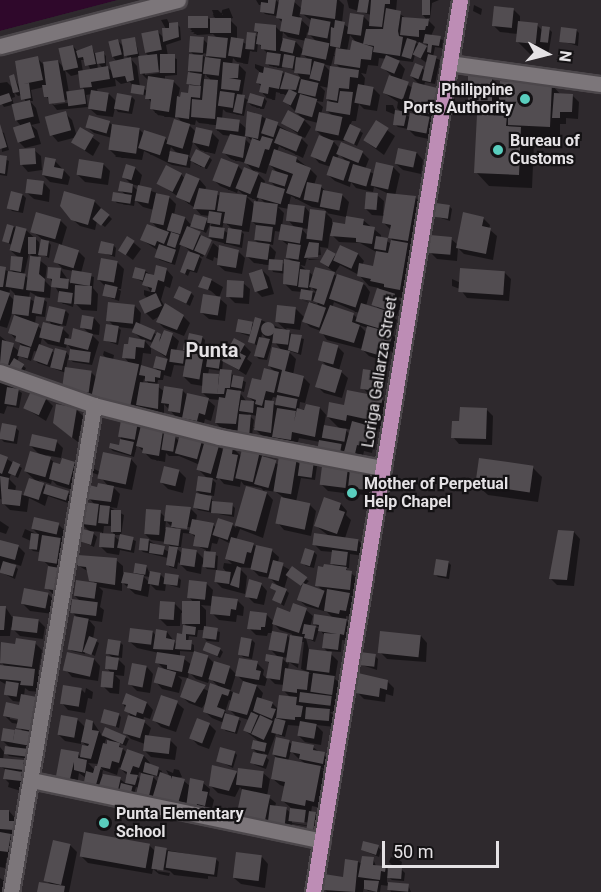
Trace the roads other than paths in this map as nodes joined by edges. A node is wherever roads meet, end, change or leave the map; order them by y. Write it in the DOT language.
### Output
graph roads {
  1 [pos="178,0"];
  2 [pos="460,0"];
  3 [pos="0,46"];
  4 [pos="449,63"];
  5 [pos="601,84"];
  6 [pos="0,372"];
  7 [pos="94,405"];
  8 [pos="383,468"];
  9 [pos="30,780"];
  10 [pos="322,841"];
  11 [pos="11,892"];
  12 [pos="313,892"];
  1 -- 3 [label="street"];
  2 -- 4 [label="main road, Loriga Gallarza Street"];
  4 -- 5 [label="street"];
  4 -- 8 [label="main road, Loriga Gallarza Street"];
  6 -- 7 [label="street"];
  7 -- 8 [label="street"];
  7 -- 9 [label="street"];
  8 -- 10 [label="main road, Loriga Gallarza Street"];
  9 -- 10 [label="street"];
  9 -- 11 [label="street"];
  10 -- 12 [label="main road, Loriga Gallarza Street"];
}
